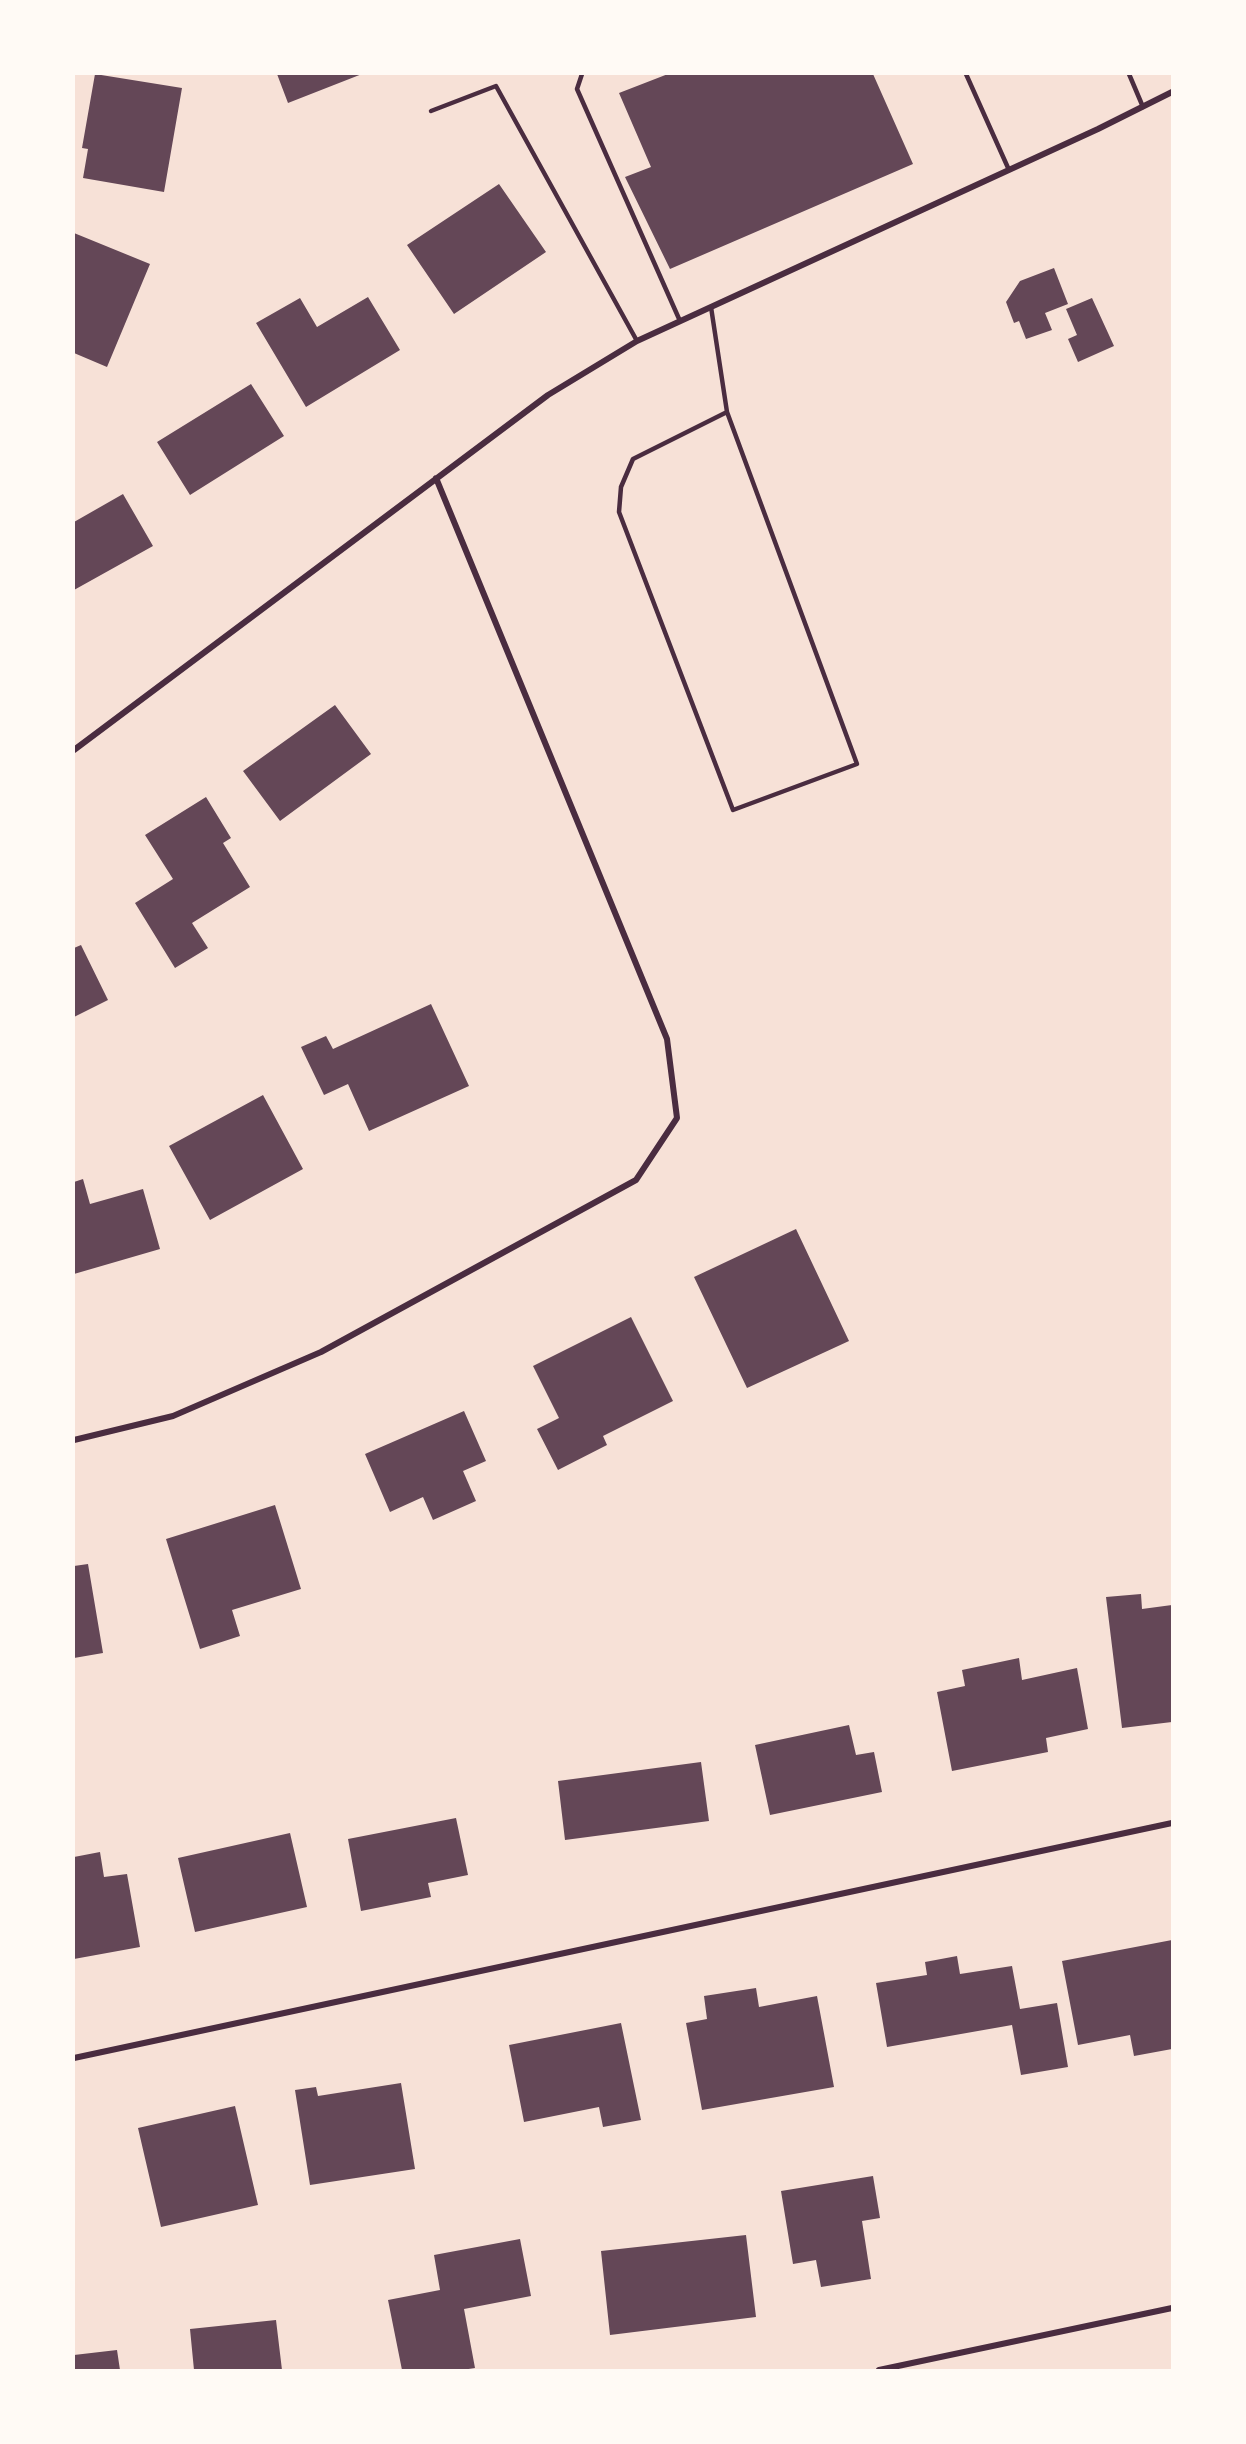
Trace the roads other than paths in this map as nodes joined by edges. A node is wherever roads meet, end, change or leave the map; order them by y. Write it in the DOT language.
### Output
graph roads {
  1 [pos="582,74"];
  2 [pos="966,74"];
  3 [pos="1129,74"];
  4 [pos="1173,92"];
  5 [pos="1143,107"];
  6 [pos="431,111"];
  7 [pos="1008,170"];
  8 [pos="711,307"];
  9 [pos="680,321"];
  10 [pos="637,341"];
  11 [pos="727,412"];
  12 [pos="436,478"];
  13 [pos="74,750"];
  14 [pos="74,1440"];
  15 [pos="1173,1823"];
  16 [pos="74,2058"];
  17 [pos="1173,2308"];
  18 [pos="879,2370"];
  1 -- 9 [label="lane"];
  2 -- 7 [label="lane"];
  3 -- 5 [label="lane"];
  4 -- 5 [label="street"];
  5 -- 7 [label="street"];
  6 -- 10 [label="lane"];
  7 -- 8 [label="street"];
  8 -- 9 [label="street"];
  8 -- 11 [label="lane"];
  9 -- 10 [label="street"];
  10 -- 12 [label="street"];
  11 -- 11 [label="lane"];
  12 -- 13 [label="street"];
  12 -- 14 [label="street"];
  15 -- 16 [label="street"];
  17 -- 18 [label="street"];
}
